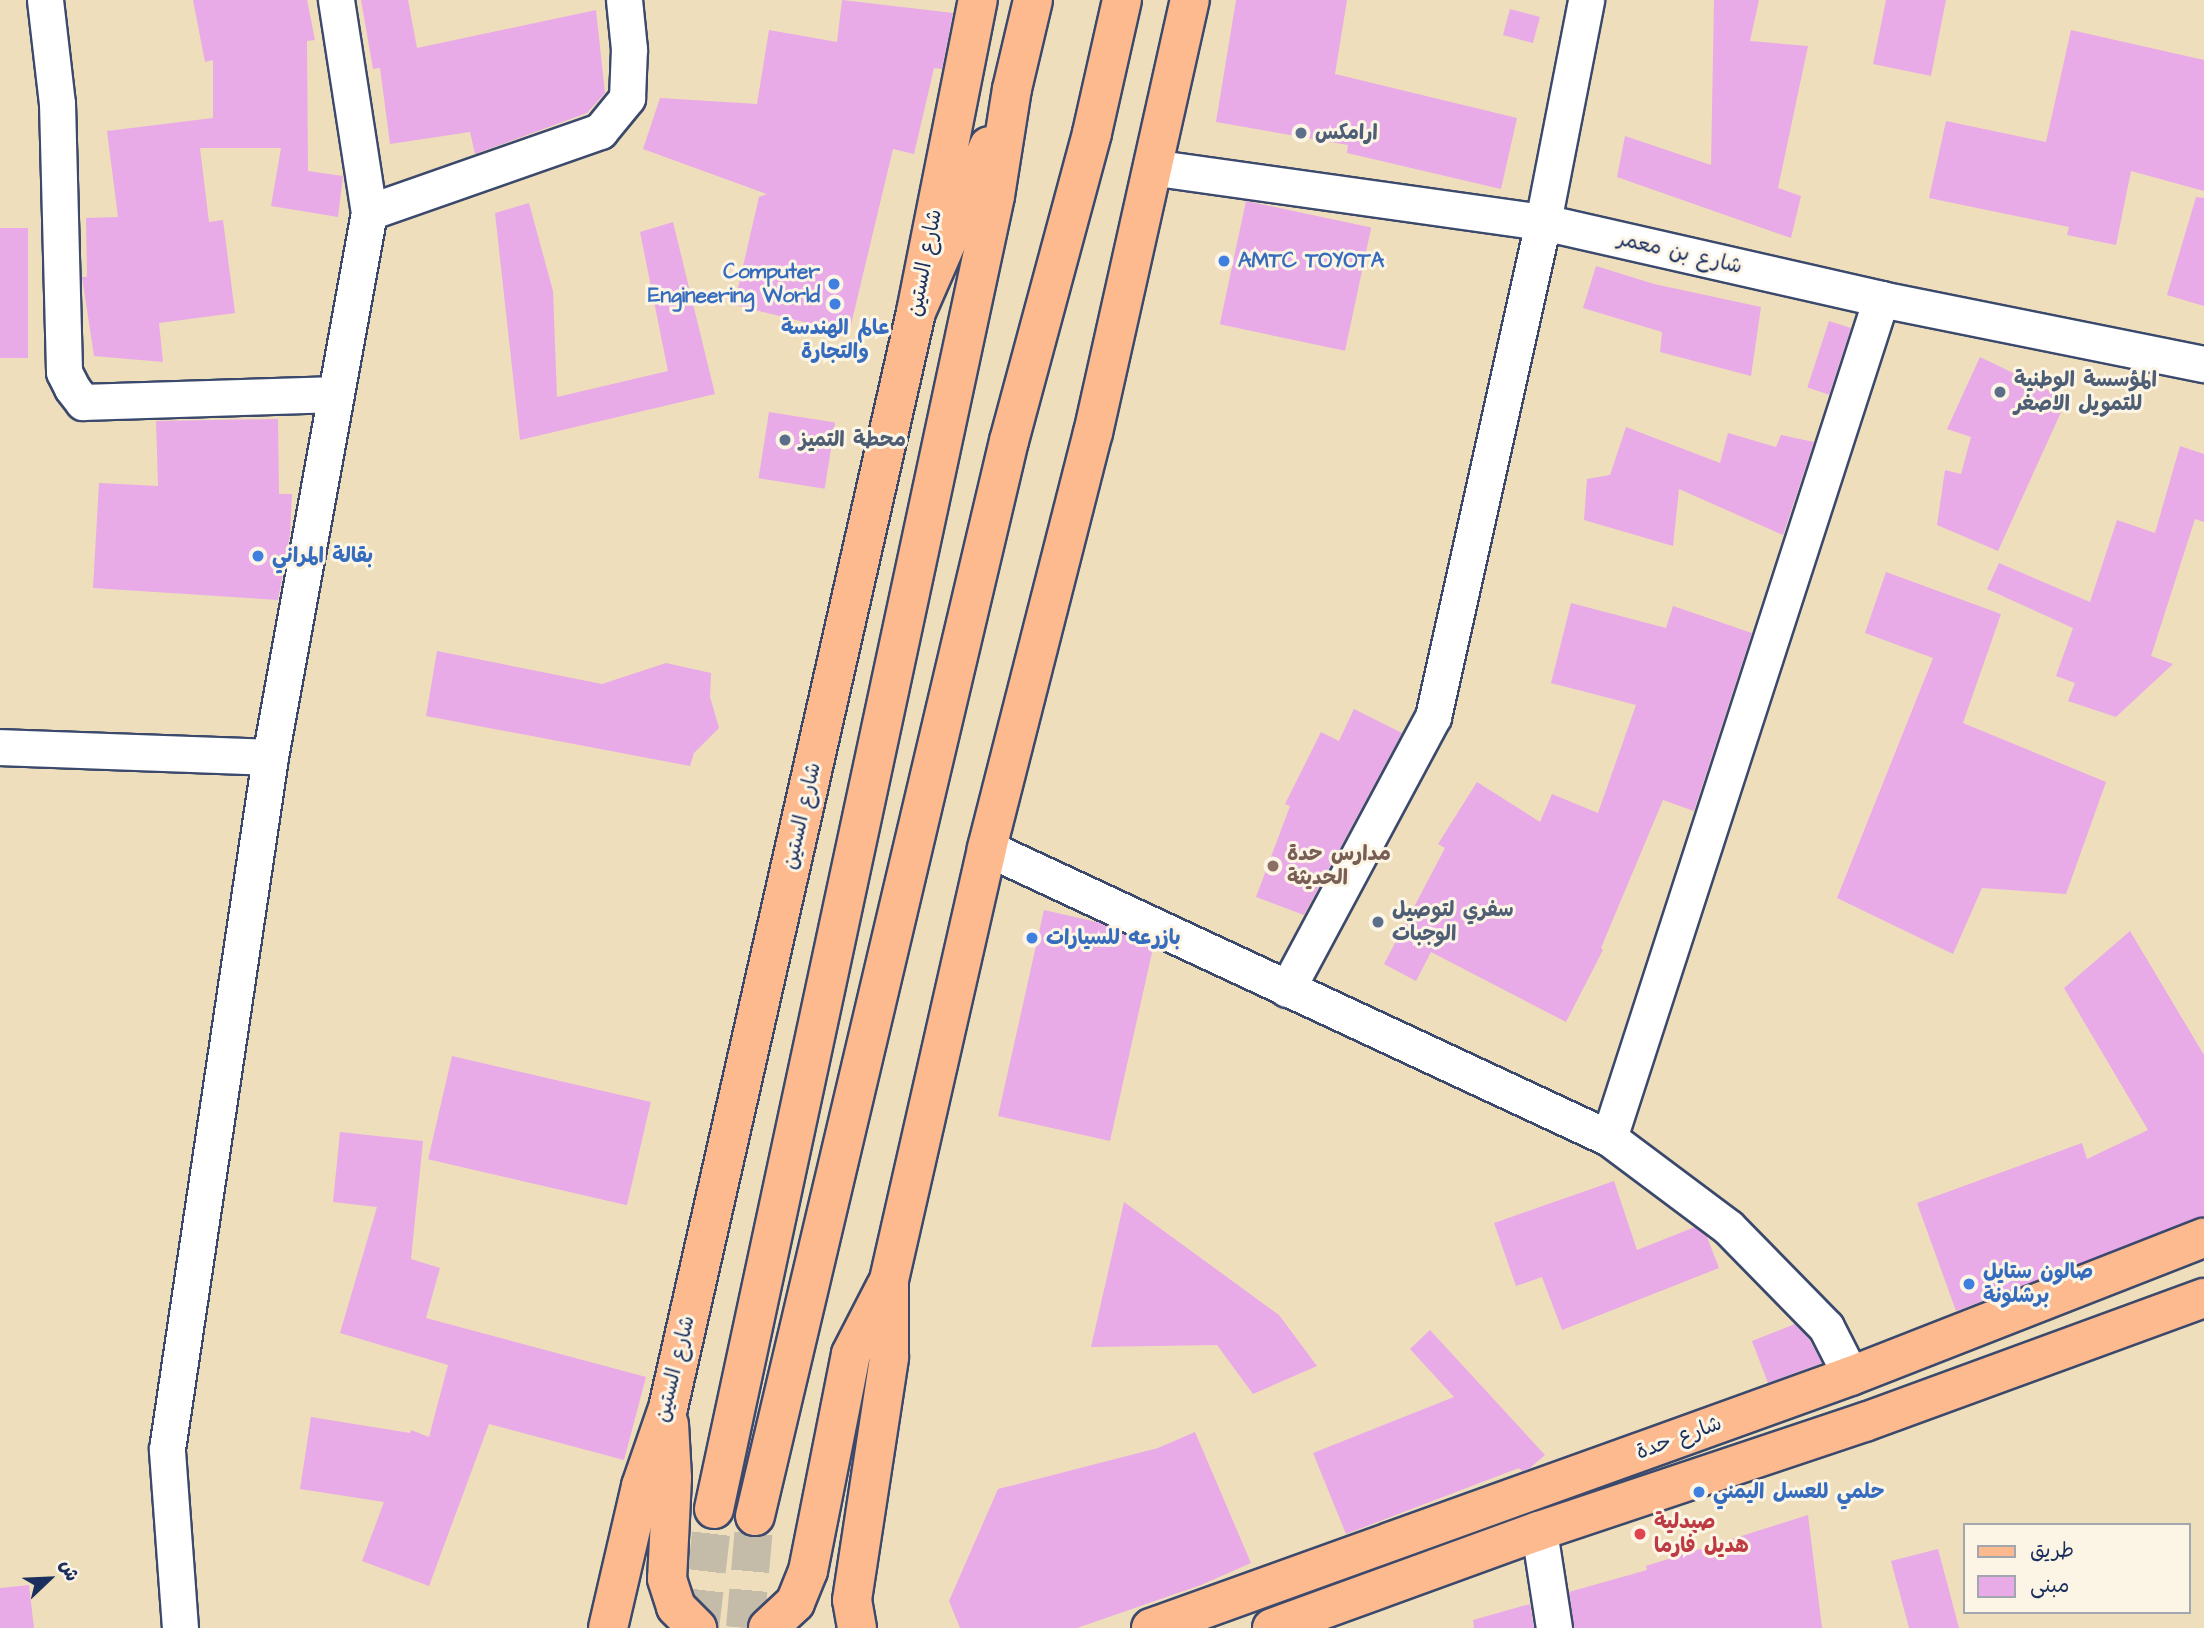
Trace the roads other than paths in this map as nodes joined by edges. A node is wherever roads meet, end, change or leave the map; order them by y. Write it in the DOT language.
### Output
graph roads {
  1 [pos="45,0"];
  2 [pos="336,0"];
  3 [pos="624,0"];
  4 [pos="978,0"];
  5 [pos="1032,0"];
  6 [pos="1122,0"];
  7 [pos="1189,0"];
  8 [pos="1586,0"];
  9 [pos="1012,89"];
  10 [pos="1151,167"];
  11 [pos="369,212"];
  12 [pos="1543,222"];
  13 [pos="1881,299"];
  14 [pos="916,312"];
  15 [pos="2204,364"];
  16 [pos="336,394"];
  17 [pos="0,747"];
  18 [pos="270,757"];
  19 [pos="987,848"];
  20 [pos="1287,989"];
  21 [pos="1609,1139"];
  22 [pos="2204,1238"];
  23 [pos="889,1280"];
  24 [pos="2204,1298"];
  25 [pos="1851,1376"];
  26 [pos="668,1408"];
  27 [pos="714,1509"];
  28 [pos="755,1516"];
  29 [pos="1539,1531"];
  30 [pos="180,1628"];
  31 [pos="608,1628"];
  32 [pos="697,1628"];
  33 [pos="768,1628"];
  34 [pos="857,1628"];
  35 [pos="1151,1628"];
  36 [pos="1272,1628"];
  37 [pos="1554,1628"];
  1 -- 16 [label="street"];
  2 -- 11 [label="street"];
  3 -- 11 [label="street"];
  4 -- 14 [label="main road, شارع الستين"];
  5 -- 9 [label="main road"];
  6 -- 28 [label="main road"];
  7 -- 10 [label="main road"];
  8 -- 12 [label="street"];
  9 -- 14 [label="main road"];
  9 -- 27 [label="main road"];
  10 -- 12 [label="street, شارع بن معمر"];
  10 -- 19 [label="main road"];
  11 -- 16 [label="street"];
  12 -- 13 [label="street, شارع بن معمر"];
  12 -- 20 [label="street"];
  13 -- 15 [label="street, شارع بن معمر"];
  13 -- 21 [label="street"];
  14 -- 26 [label="main road, شارع الستين"];
  16 -- 18 [label="street"];
  17 -- 18 [label="street"];
  18 -- 30 [label="street"];
  19 -- 20 [label="street"];
  19 -- 23 [label="main road"];
  20 -- 21 [label="street"];
  21 -- 25 [label="street"];
  22 -- 25 [label="main road, شارع حدة"];
  23 -- 33 [label="main road"];
  23 -- 34 [label="main road"];
  24 -- 29 [label="main road, شارع حدة"];
  25 -- 35 [label="main road, شارع حدة"];
  26 -- 31 [label="main road, شارع الستين"];
  26 -- 32 [label="main road"];
  29 -- 36 [label="main road, شارع حدة"];
  29 -- 37 [label="street"];
}
